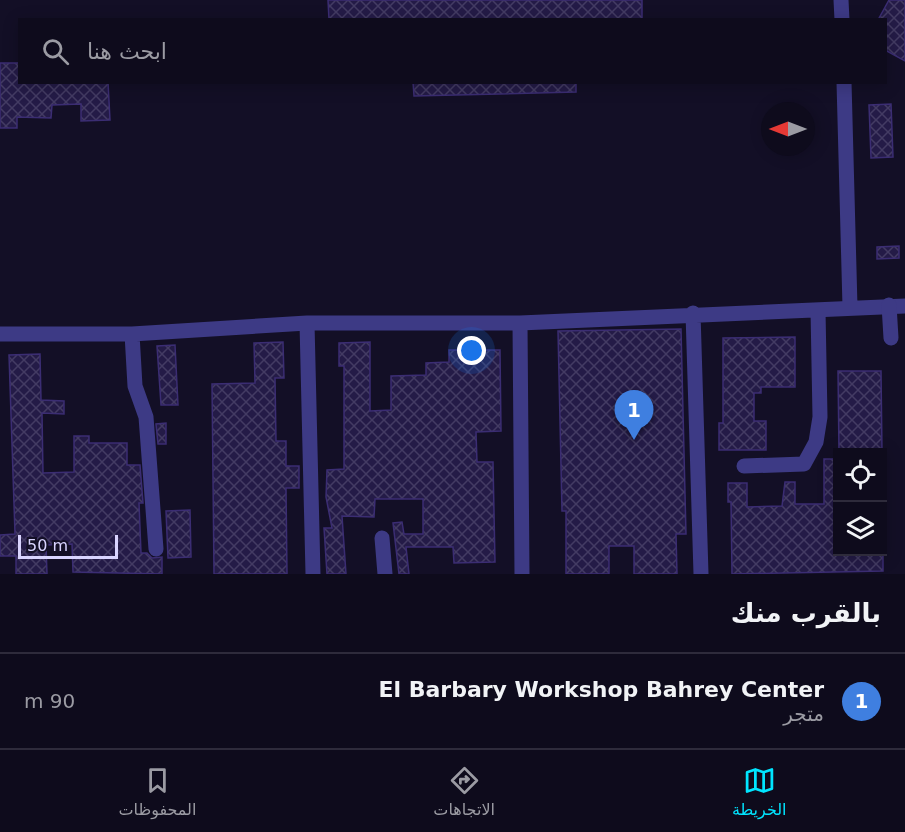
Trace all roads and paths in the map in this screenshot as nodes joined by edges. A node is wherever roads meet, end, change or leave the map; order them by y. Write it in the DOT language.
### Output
graph roads {
  1 [pos="841,0"];
  2 [pos="842,18"];
  3 [pos="844,84"];
  4 [pos="895,306"];
  5 [pos="850,307"];
  6 [pos="818,310"];
  7 [pos="693,313"];
  8 [pos="307,323"];
  9 [pos="520,323"];
  10 [pos="0,334"];
  11 [pos="132,334"];
  12 [pos="891,338"];
  13 [pos="744,466"];
  14 [pos="382,538"];
  15 [pos="156,549"];
  16 [pos="313,574"];
  17 [pos="385,574"];
  18 [pos="522,574"];
  19 [pos="701,574"];
  1 -- 2 [label="street"];
  3 -- 5 [label="street"];
  4 -- 5 [label="street"];
  4 -- 12 [label="street, bridge"];
  5 -- 6 [label="street"];
  6 -- 7 [label="street"];
  6 -- 13 [label="street"];
  7 -- 9 [label="street"];
  7 -- 19 [label="street"];
  8 -- 9 [label="street"];
  8 -- 11 [label="street"];
  8 -- 16 [label="street"];
  9 -- 18 [label="street"];
  10 -- 11 [label="street"];
  11 -- 15 [label="street"];
  14 -- 17 [label="street"];
}
